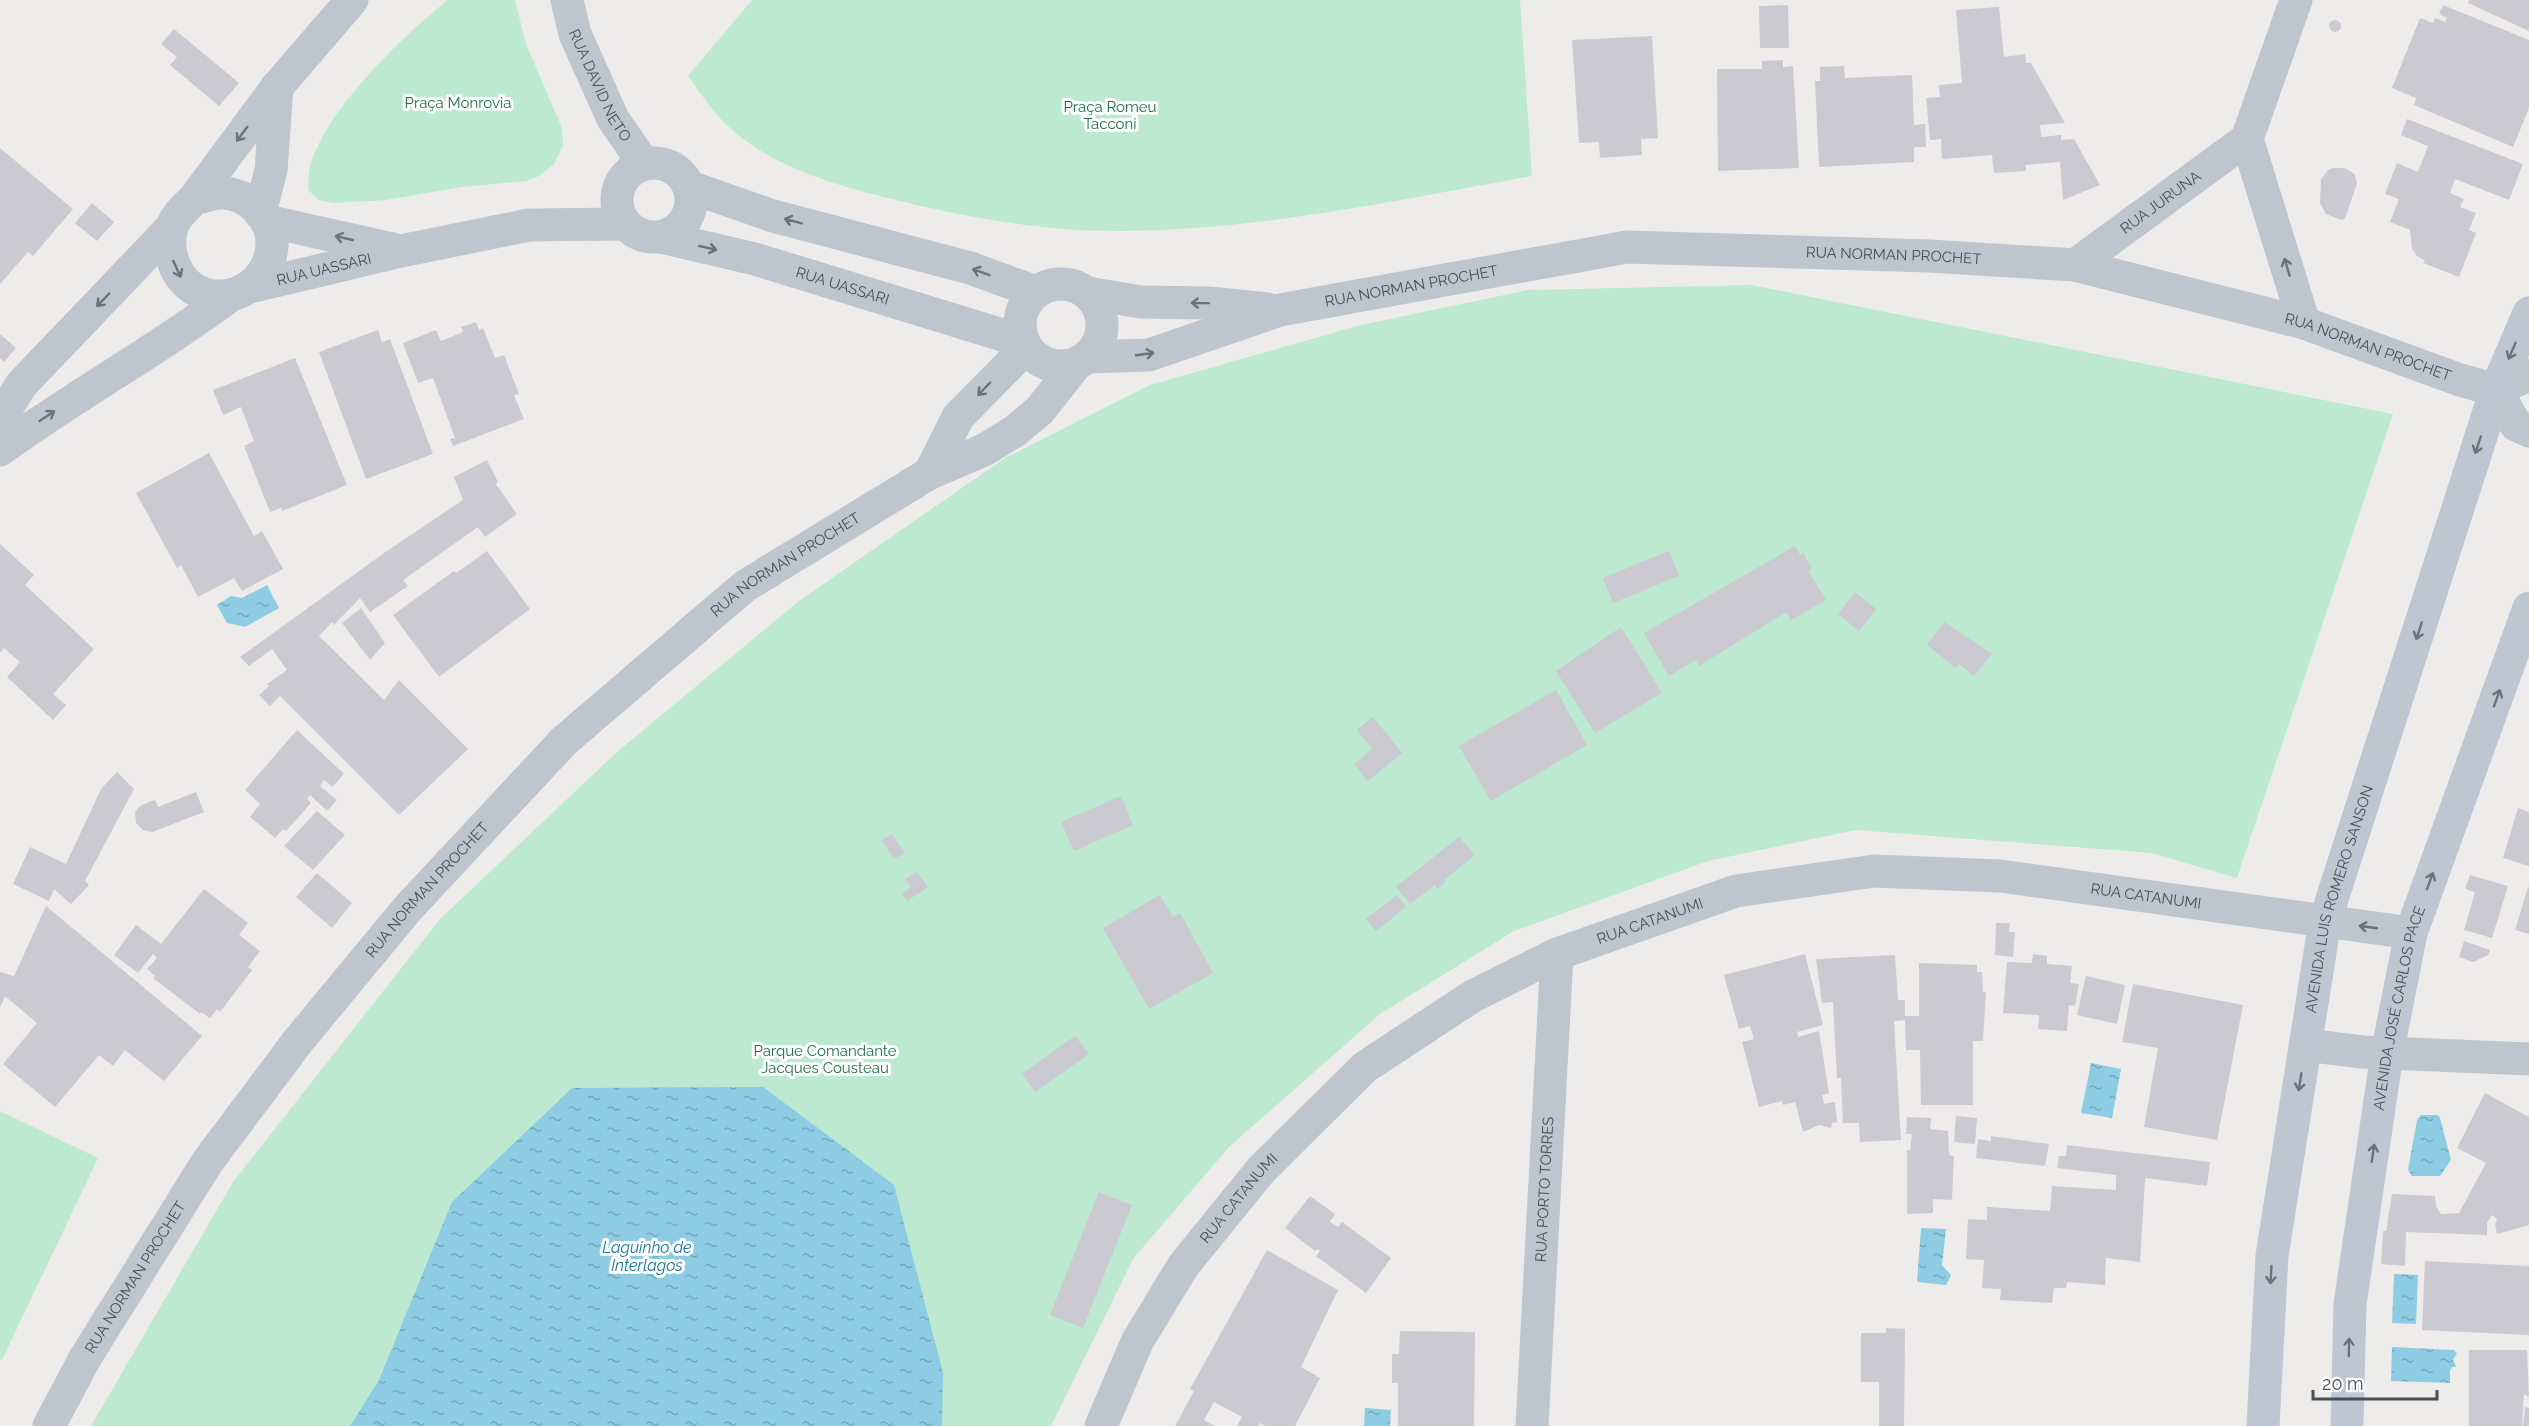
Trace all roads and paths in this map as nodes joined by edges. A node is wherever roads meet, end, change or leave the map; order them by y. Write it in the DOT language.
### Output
graph roads {
  1 [pos="352,0"];
  2 [pos="567,0"];
  3 [pos="2296,0"];
  4 [pos="277,87"];
  5 [pos="2247,139"];
  6 [pos="644,164"];
  7 [pos="690,187"];
  8 [pos="194,200"];
  9 [pos="264,217"];
  10 [pos="625,224"];
  11 [pos="172,227"];
  12 [pos="661,237"];
  13 [pos="401,251"];
  14 [pos="2075,265"];
  15 [pos="241,291"];
  16 [pos="1036,292"];
  17 [pos="1087,293"];
  18 [pos="1280,310"];
  19 [pos="2529,313"];
  20 [pos="2304,323"];
  21 [pos="1024,344"];
  22 [pos="1082,360"];
  23 [pos="2529,375"];
  24 [pos="2496,390"];
  25 [pos="0,419"];
  26 [pos="2529,431"];
  27 [pos="0,450"];
  28 [pos="930,473"];
  29 [pos="2529,608"];
  30 [pos="2325,921"];
  31 [pos="2411,933"];
  32 [pos="1557,954"];
  33 [pos="2306,1045"];
  34 [pos="2387,1054"];
  35 [pos="2529,1059"];
  36 [pos="49,1426"];
  37 [pos="1101,1426"];
  38 [pos="1532,1426"];
  39 [pos="2263,1426"];
  40 [pos="2347,1426"];
  1 -- 4 [label="street"];
  2 -- 6 [label="street, RUA DAVID NETO"];
  3 -- 5 [label="street"];
  4 -- 8 [label="street, one-way"];
  4 -- 9 [label="street"];
  5 -- 14 [label="street, RUA JURUNA"];
  20 -- 5 [label="street, one-way"];
  6 -- 7 [label="street"];
  6 -- 10 [label="street"];
  7 -- 12 [label="street"];
  16 -- 7 [label="street, one-way"];
  8 -- 9 [label="street"];
  8 -- 11 [label="street"];
  13 -- 9 [label="street, RUA UASSARI, one-way"];
  9 -- 15 [label="street"];
  10 -- 12 [label="street"];
  10 -- 13 [label="street, RUA UASSARI"];
  11 -- 15 [label="street, one-way"];
  11 -- 25 [label="street, one-way"];
  12 -- 21 [label="street, RUA UASSARI, one-way"];
  13 -- 15 [label="street, RUA UASSARI"];
  14 -- 18 [label="street, RUA NORMAN PROCHET"];
  14 -- 20 [label="street, RUA NORMAN PROCHET"];
  27 -- 15 [label="street, one-way"];
  16 -- 17 [label="street"];
  16 -- 21 [label="street"];
  18 -- 17 [label="street, RUA NORMAN PROCHET, one-way"];
  17 -- 22 [label="street"];
  22 -- 18 [label="street, RUA NORMAN PROCHET, one-way"];
  19 -- 24 [label="main road, one-way"];
  20 -- 24 [label="street, RUA NORMAN PROCHET"];
  21 -- 22 [label="street"];
  21 -- 28 [label="street, one-way"];
  22 -- 28 [label="street, RUA NORMAN PROCHET"];
  23 -- 24 [label="street"];
  24 -- 26 [label="street"];
  24 -- 30 [label="main road, AVENIDA LUIS ROMERO SANSON, one-way"];
  28 -- 36 [label="street, RUA NORMAN PROCHET"];
  31 -- 29 [label="main road, AVENIDA JOSÉ CARLOS PACE, one-way"];
  31 -- 30 [label="street, RUA CATANUMI, one-way"];
  30 -- 32 [label="street, RUA CATANUMI"];
  30 -- 33 [label="main road, AVENIDA LUIS ROMERO SANSON"];
  31 -- 34 [label="main road, AVENIDA JOSÉ CARLOS PACE"];
  32 -- 37 [label="street, RUA CATANUMI"];
  32 -- 38 [label="street, RUA PORTO TORRES"];
  33 -- 34 [label="street"];
  33 -- 39 [label="main road, AVENIDA LUIS ROMERO SANSON, one-way"];
  34 -- 35 [label="street"];
  40 -- 34 [label="main road, AVENIDA JOSÉ CARLOS PACE, one-way"];
}
